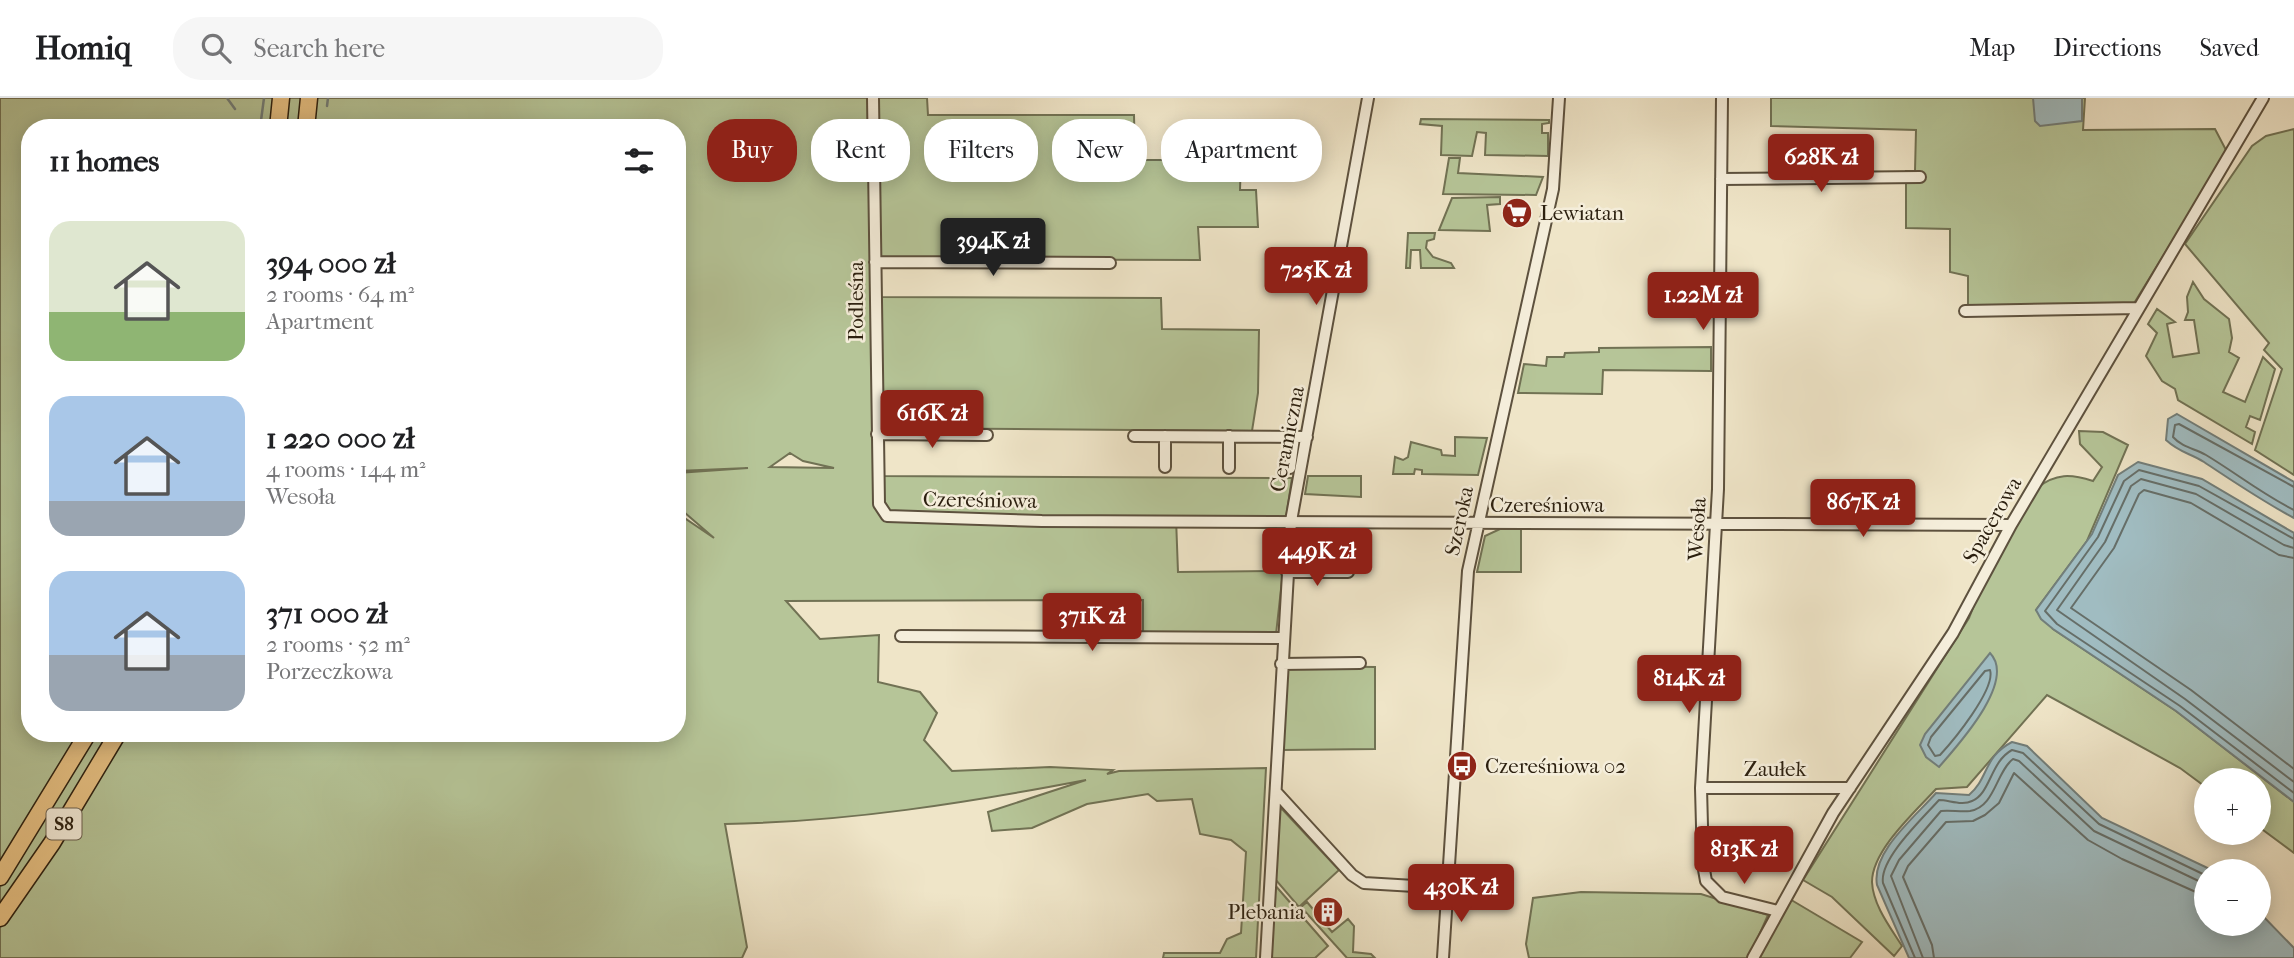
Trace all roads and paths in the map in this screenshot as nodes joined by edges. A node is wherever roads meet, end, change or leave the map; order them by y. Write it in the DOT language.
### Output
graph roads {
  1 [pos="281,98"];
  2 [pos="309,98"];
  3 [pos="873,98"];
  4 [pos="1367,98"];
  5 [pos="1559,98"];
  6 [pos="1722,98"];
  7 [pos="2263,98"];
  8 [pos="279,119"];
  9 [pos="307,119"];
  10 [pos="1920,177"];
  11 [pos="1721,179"];
  12 [pos="875,262"];
  13 [pos="1110,263"];
  14 [pos="2139,308"];
  15 [pos="1965,311"];
  16 [pos="877,434"];
  17 [pos="987,435"];
  18 [pos="1134,436"];
  19 [pos="1165,436"];
  20 [pos="1229,436"];
  21 [pos="1294,437"];
  22 [pos="1307,437"];
  23 [pos="1165,467"];
  24 [pos="1228,468"];
  25 [pos="1290,468"];
  26 [pos="879,504"];
  27 [pos="1291,521"];
  28 [pos="1717,523"];
  29 [pos="1477,524"];
  30 [pos="2011,524"];
  31 [pos="1287,572"];
  32 [pos="1348,572"];
  33 [pos="901,636"];
  34 [pos="1282,638"];
  35 [pos="1281,663"];
  36 [pos="1360,663"];
  37 [pos="82,742"];
  38 [pos="113,742"];
  39 [pos="1701,788"];
  40 [pos="1850,788"];
  41 [pos="1276,792"];
  42 [pos="0,877"];
  43 [pos="1448,888"];
  44 [pos="1778,911"];
  45 [pos="0,918"];
  46 [pos="1266,958"];
  47 [pos="1443,958"];
  48 [pos="1752,958"];
  1 -- 8 [label="highway"];
  2 -- 9 [label="highway"];
  3 -- 12 [label="street, Podleśna"];
  4 -- 22 [label="street, Ceramiczna"];
  5 -- 29 [label="street, Szeroka"];
  6 -- 11 [label="street, Wesoła"];
  7 -- 14 [label="street, Spacerowa"];
  10 -- 11 [label="street"];
  11 -- 28 [label="street, Wesoła"];
  12 -- 13 [label="street"];
  12 -- 16 [label="street, Podleśna"];
  14 -- 15 [label="street"];
  14 -- 30 [label="street, Spacerowa"];
  16 -- 17 [label="street"];
  16 -- 26 [label="street, Podleśna"];
  18 -- 19 [label="street"];
  19 -- 20 [label="street"];
  19 -- 23 [label="street"];
  20 -- 21 [label="street"];
  20 -- 24 [label="street"];
  21 -- 22 [label="street"];
  21 -- 25 [label="street"];
  22 -- 27 [label="street, Ceramiczna"];
  26 -- 27 [label="street, Czereśniowa"];
  27 -- 29 [label="street, Czereśniowa"];
  27 -- 31 [label="street, Ceramiczna"];
  28 -- 29 [label="street, Czereśniowa"];
  28 -- 30 [label="street, Czereśniowa"];
  28 -- 39 [label="street, Wesoła"];
  29 -- 43 [label="street, Szeroka"];
  30 -- 40 [label="street, Spacerowa"];
  31 -- 32 [label="street"];
  31 -- 34 [label="street, Ceramiczna"];
  33 -- 34 [label="street"];
  34 -- 35 [label="street, Ceramiczna"];
  35 -- 36 [label="street"];
  35 -- 41 [label="street, Ceramiczna"];
  37 -- 42 [label="highway, S8"];
  38 -- 45 [label="highway, S8"];
  39 -- 40 [label="street, Zaułek"];
  39 -- 44 [label="street, Wesoła"];
  40 -- 44 [label="street, Spacerowa"];
  41 -- 43 [label="street"];
  41 -- 46 [label="street, Ceramiczna"];
  43 -- 47 [label="street, Szeroka"];
  44 -- 48 [label="street, Spacerowa"];
}
